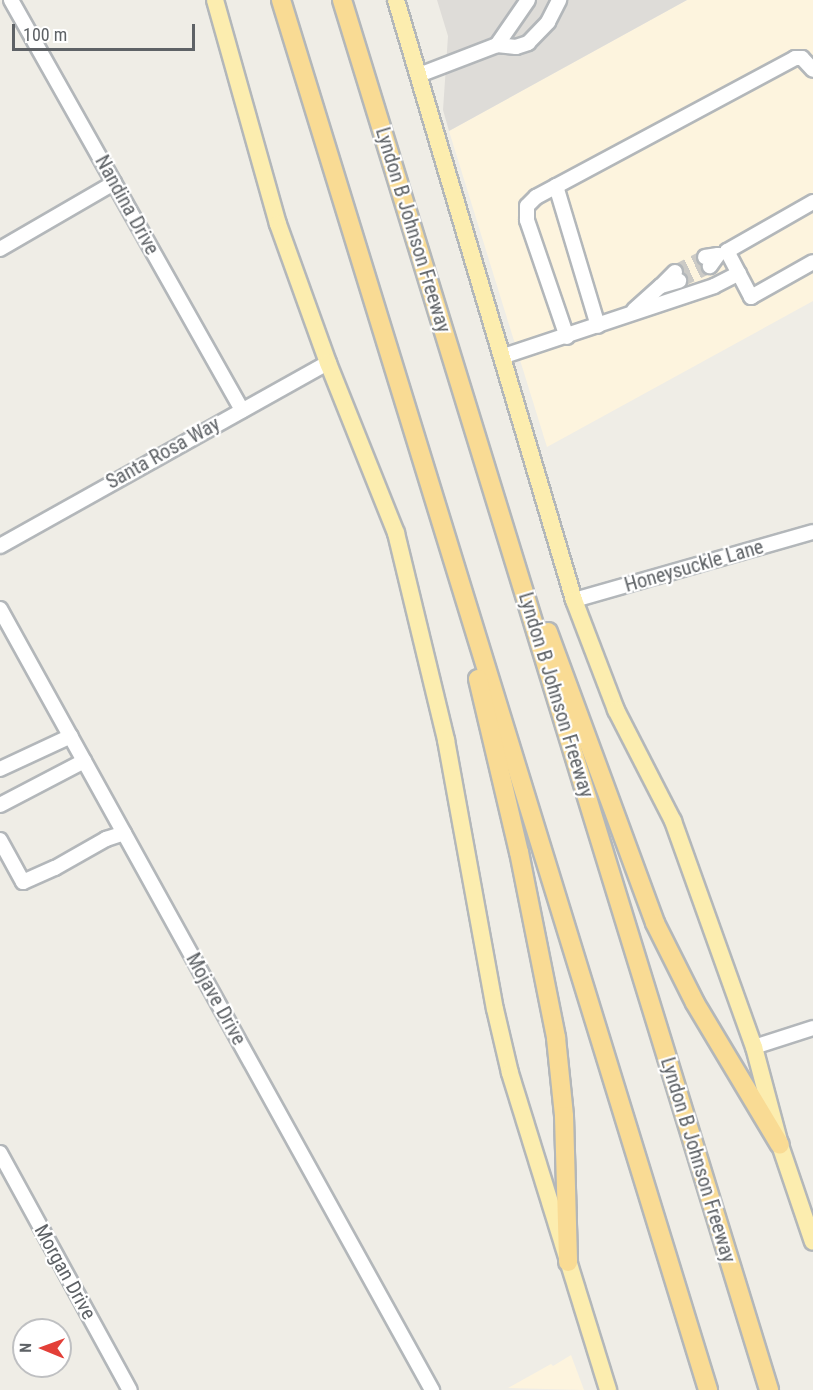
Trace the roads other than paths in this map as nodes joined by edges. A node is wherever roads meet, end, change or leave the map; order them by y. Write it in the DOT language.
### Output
graph roads {
  1 [pos="11,0"];
  2 [pos="215,0"];
  3 [pos="281,0"];
  4 [pos="342,0"];
  5 [pos="396,0"];
  6 [pos="528,0"];
  7 [pos="559,0"];
  8 [pos="497,45"];
  9 [pos="813,70"];
  10 [pos="419,75"];
  11 [pos="114,183"];
  12 [pos="556,186"];
  13 [pos="813,202"];
  14 [pos="0,249"];
  15 [pos="813,262"];
  16 [pos="739,273"];
  17 [pos="677,277"];
  18 [pos="628,316"];
  19 [pos="598,326"];
  20 [pos="567,337"];
  21 [pos="504,356"];
  22 [pos="328,363"];
  23 [pos="242,410"];
  24 [pos="481,452"];
  25 [pos="424,467"];
  26 [pos="813,532"];
  27 [pos="0,546"];
  28 [pos="574,600"];
  29 [pos="0,609"];
  30 [pos="71,736"];
  31 [pos="84,761"];
  32 [pos="0,769"];
  33 [pos="0,805"];
  34 [pos="124,833"];
  35 [pos="0,840"];
  36 [pos="813,1029"];
  37 [pos="754,1047"];
  38 [pos="780,1145"];
  39 [pos="0,1154"];
  40 [pos="813,1242"];
  41 [pos="568,1262"];
  42 [pos="130,1390"];
  43 [pos="432,1390"];
  44 [pos="608,1390"];
  45 [pos="708,1390"];
  46 [pos="769,1390"];
  1 -- 11 [label="street, Nandina Drive"];
  2 -- 22 [label="main road"];
  3 -- 25 [label="highway"];
  4 -- 24 [label="highway, Lyndon B Johnson Freeway"];
  5 -- 10 [label="main road"];
  6 -- 8 [label="street"];
  7 -- 8 [label="street"];
  8 -- 10 [label="street"];
  9 -- 12 [label="street"];
  10 -- 21 [label="main road"];
  11 -- 14 [label="street"];
  11 -- 23 [label="street, Nandina Drive"];
  12 -- 19 [label="street"];
  12 -- 20 [label="street"];
  13 -- 16 [label="street"];
  15 -- 16 [label="street"];
  16 -- 18 [label="street"];
  17 -- 18 [label="street"];
  18 -- 19 [label="street"];
  19 -- 20 [label="street"];
  20 -- 21 [label="street"];
  21 -- 28 [label="main road"];
  22 -- 23 [label="street, Santa Rosa Way"];
  22 -- 41 [label="main road"];
  23 -- 27 [label="street, Santa Rosa Way"];
  24 -- 38 [label="highway"];
  24 -- 46 [label="highway, Lyndon B Johnson Freeway"];
  25 -- 41 [label="highway"];
  25 -- 45 [label="highway"];
  26 -- 28 [label="street, Honeysuckle Lane"];
  28 -- 37 [label="main road"];
  29 -- 30 [label="street, Mojave Drive"];
  30 -- 31 [label="street, Mojave Drive"];
  30 -- 32 [label="street"];
  31 -- 33 [label="street"];
  31 -- 34 [label="street, Mojave Drive"];
  34 -- 35 [label="street"];
  34 -- 43 [label="street, Mojave Drive"];
  36 -- 37 [label="street"];
  37 -- 38 [label="main road"];
  38 -- 40 [label="main road"];
  39 -- 42 [label="street, Morgan Drive"];
  41 -- 44 [label="main road"];
}
